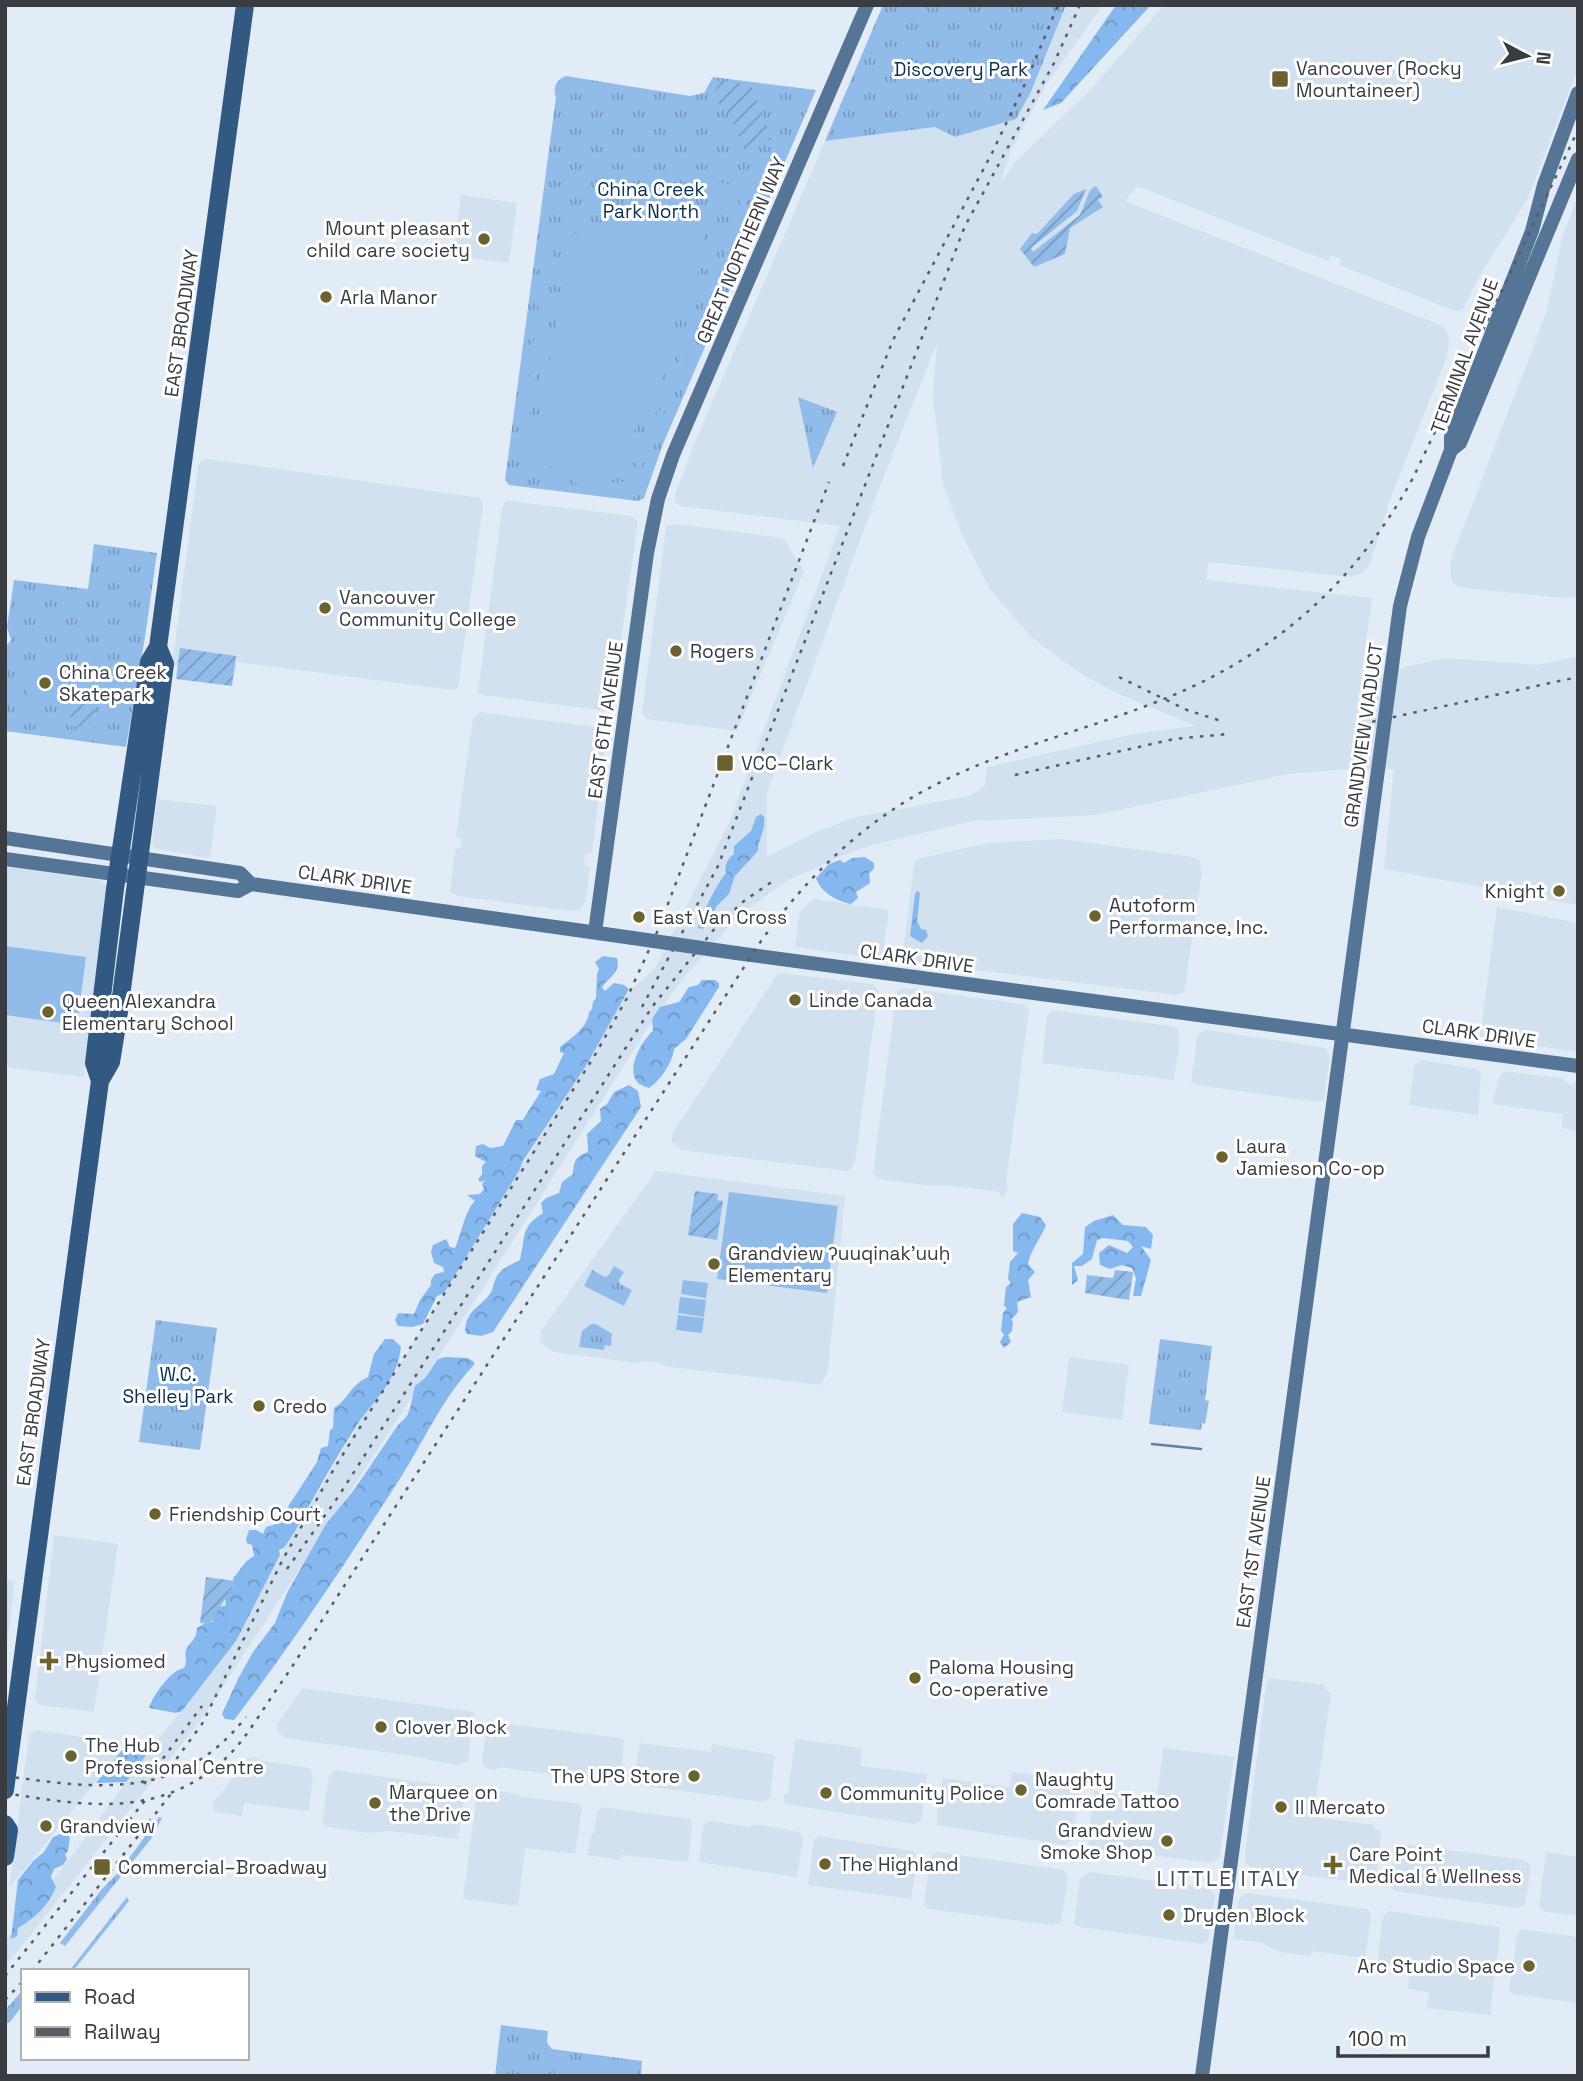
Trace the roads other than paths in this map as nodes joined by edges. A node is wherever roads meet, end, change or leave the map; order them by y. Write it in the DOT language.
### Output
graph roads {
  1 [pos="245,5"];
  2 [pos="867,5"];
  3 [pos="1578,93"];
  4 [pos="1578,159"];
  5 [pos="1451,450"];
  6 [pos="655,512"];
  7 [pos="158,647"];
  8 [pos="5,838"];
  9 [pos="121,855"];
  10 [pos="141,858"];
  11 [pos="5,859"];
  12 [pos="118,874"];
  13 [pos="138,876"];
  14 [pos="251,884"];
  15 [pos="595,932"];
  16 [pos="1343,1033"];
  17 [pos="1578,1066"];
  18 [pos="100,1082"];
  19 [pos="5,1790"];
  20 [pos="5,1824"];
  21 [pos="5,1857"];
  22 [pos="1202,2076"];
  1 -- 7 [label="main road, EAST BROADWAY"];
  2 -- 6 [label="main road, GREAT NORTHERN WAY"];
  3 -- 5 [label="main road, TERMINAL AVENUE"];
  4 -- 5 [label="main road, TERMINAL AVENUE"];
  5 -- 16 [label="main road, GRANDVIEW VIADUCT, bridge"];
  6 -- 15 [label="main road, EAST 6TH AVENUE"];
  7 -- 9 [label="main road, EAST BROADWAY"];
  7 -- 10 [label="main road, EAST BROADWAY"];
  8 -- 9 [label="main road, CLARK DRIVE"];
  9 -- 10 [label="main road, CLARK DRIVE"];
  9 -- 12 [label="main road, EAST BROADWAY"];
  10 -- 13 [label="main road, EAST BROADWAY"];
  10 -- 14 [label="main road, CLARK DRIVE"];
  11 -- 12 [label="main road, CLARK DRIVE"];
  12 -- 13 [label="main road, CLARK DRIVE"];
  12 -- 18 [label="main road, EAST BROADWAY"];
  13 -- 14 [label="main road, CLARK DRIVE"];
  13 -- 18 [label="main road, EAST BROADWAY"];
  14 -- 15 [label="main road, CLARK DRIVE"];
  15 -- 16 [label="main road, CLARK DRIVE, bridge"];
  16 -- 17 [label="main road, CLARK DRIVE"];
  16 -- 22 [label="main road, EAST 1ST AVENUE"];
  18 -- 19 [label="main road, EAST BROADWAY"];
  20 -- 21 [label="main road"];
}
